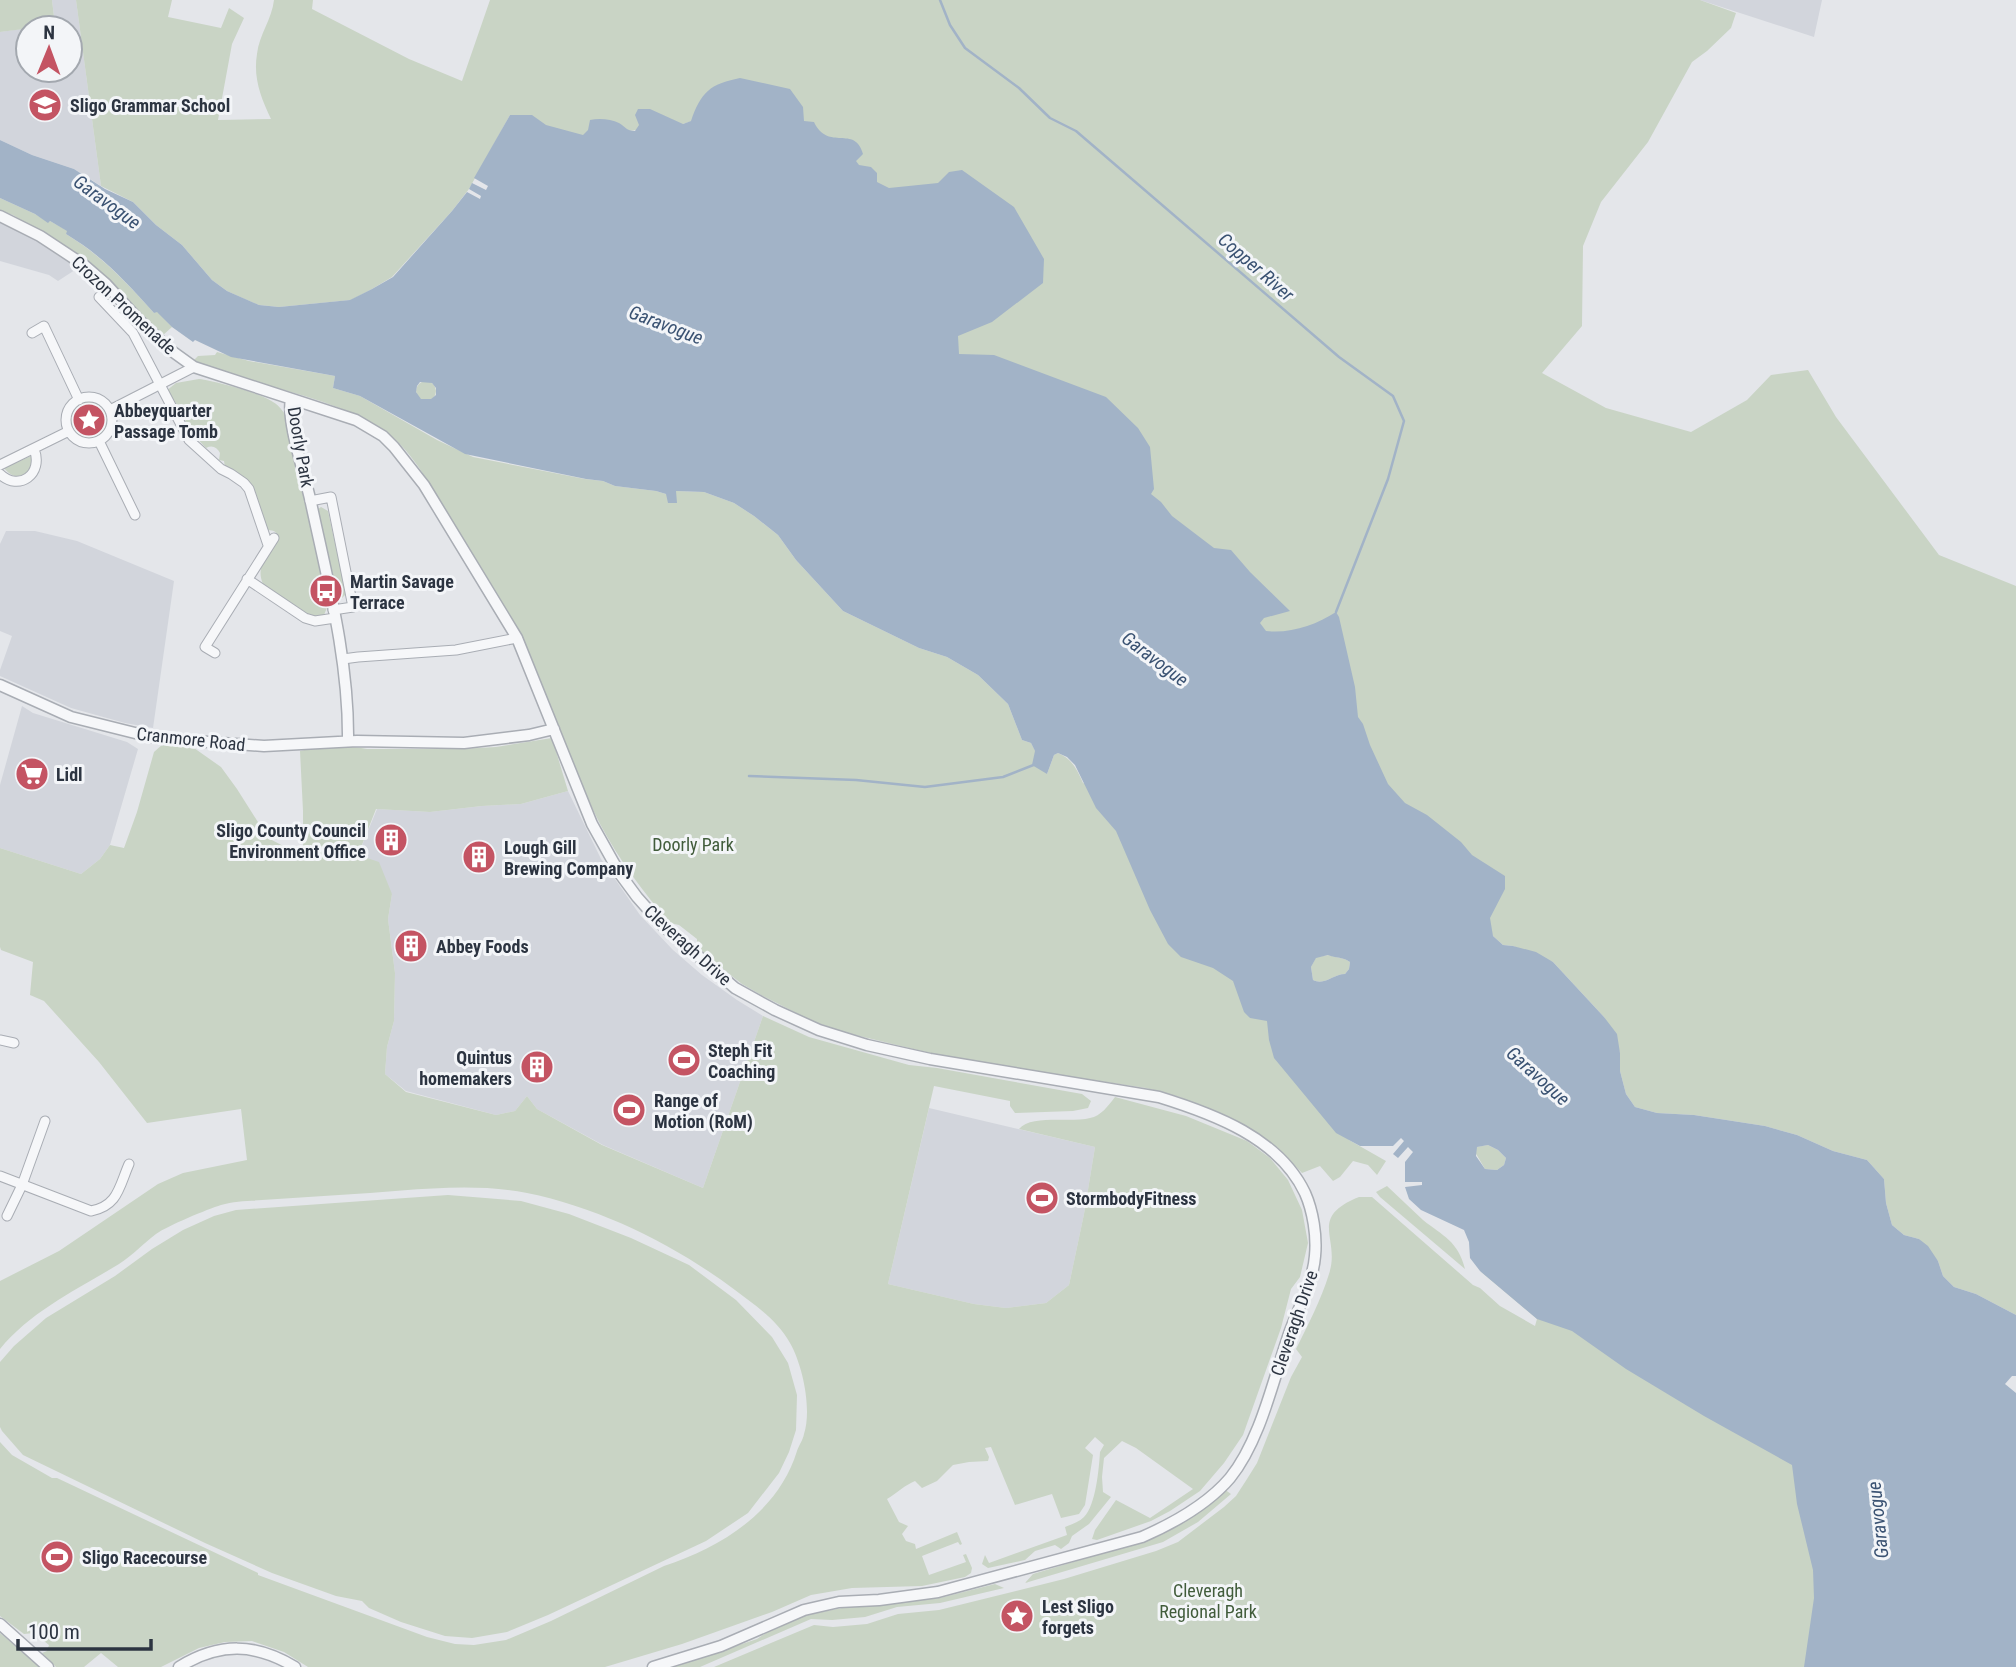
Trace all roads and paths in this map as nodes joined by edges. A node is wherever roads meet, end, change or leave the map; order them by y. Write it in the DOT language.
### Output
graph roads {
  1 [pos="0,215"];
  2 [pos="99,297"];
  3 [pos="32,333"];
  4 [pos="194,367"];
  5 [pos="160,385"];
  6 [pos="291,399"];
  7 [pos="79,400"];
  8 [pos="110,410"];
  9 [pos="69,431"];
  10 [pos="99,441"];
  11 [pos="34,449"];
  12 [pos="0,465"];
  13 [pos="0,474"];
  14 [pos="310,501"];
  15 [pos="135,514"];
  16 [pos="247,579"];
  17 [pos="334,614"];
  18 [pos="517,638"];
  19 [pos="215,653"];
  20 [pos="343,659"];
  21 [pos="0,685"];
  22 [pos="554,729"];
  23 [pos="348,741"];
  24 [pos="0,1040"];
  25 [pos="14,1043"];
  26 [pos="45,1121"];
  27 [pos="129,1164"];
  28 [pos="0,1177"];
  29 [pos="22,1185"];
  30 [pos="7,1216"];
  31 [pos="0,1624"];
  32 [pos="48,1667"];
  33 [pos="179,1667"];
  34 [pos="295,1667"];
  35 [pos="653,1667"];
  1 -- 4 [label="street, Crozon Promenade"];
  2 -- 5 [label="street"];
  3 -- 7 [label="street"];
  4 -- 5 [label="street"];
  4 -- 6 [label="street, Crozon Promenade"];
  5 -- 8 [label="street"];
  5 -- 16 [label="street"];
  6 -- 14 [label="street, Doorly Park"];
  6 -- 18 [label="street, Doorly Park"];
  7 -- 8 [label="street"];
  7 -- 9 [label="street"];
  8 -- 10 [label="street"];
  9 -- 10 [label="street"];
  9 -- 11 [label="street"];
  10 -- 15 [label="street"];
  11 -- 12 [label="street"];
  11 -- 13 [label="street"];
  14 -- 17 [label="street, Doorly Park"];
  14 -- 17 [label="street, Doorly Park"];
  16 -- 17 [label="street"];
  16 -- 19 [label="street"];
  17 -- 20 [label="street, Doorly Park"];
  18 -- 20 [label="street"];
  18 -- 22 [label="street, Doorly Park"];
  20 -- 23 [label="street, Doorly Park"];
  21 -- 23 [label="street, Cranmore Road"];
  22 -- 23 [label="street"];
  22 -- 35 [label="street, Cleveragh Drive"];
  24 -- 25 [label="street"];
  26 -- 29 [label="street"];
  27 -- 29 [label="street"];
  28 -- 29 [label="street"];
  29 -- 30 [label="street"];
  31 -- 32 [label="street"];
  33 -- 34 [label="street"];
}
